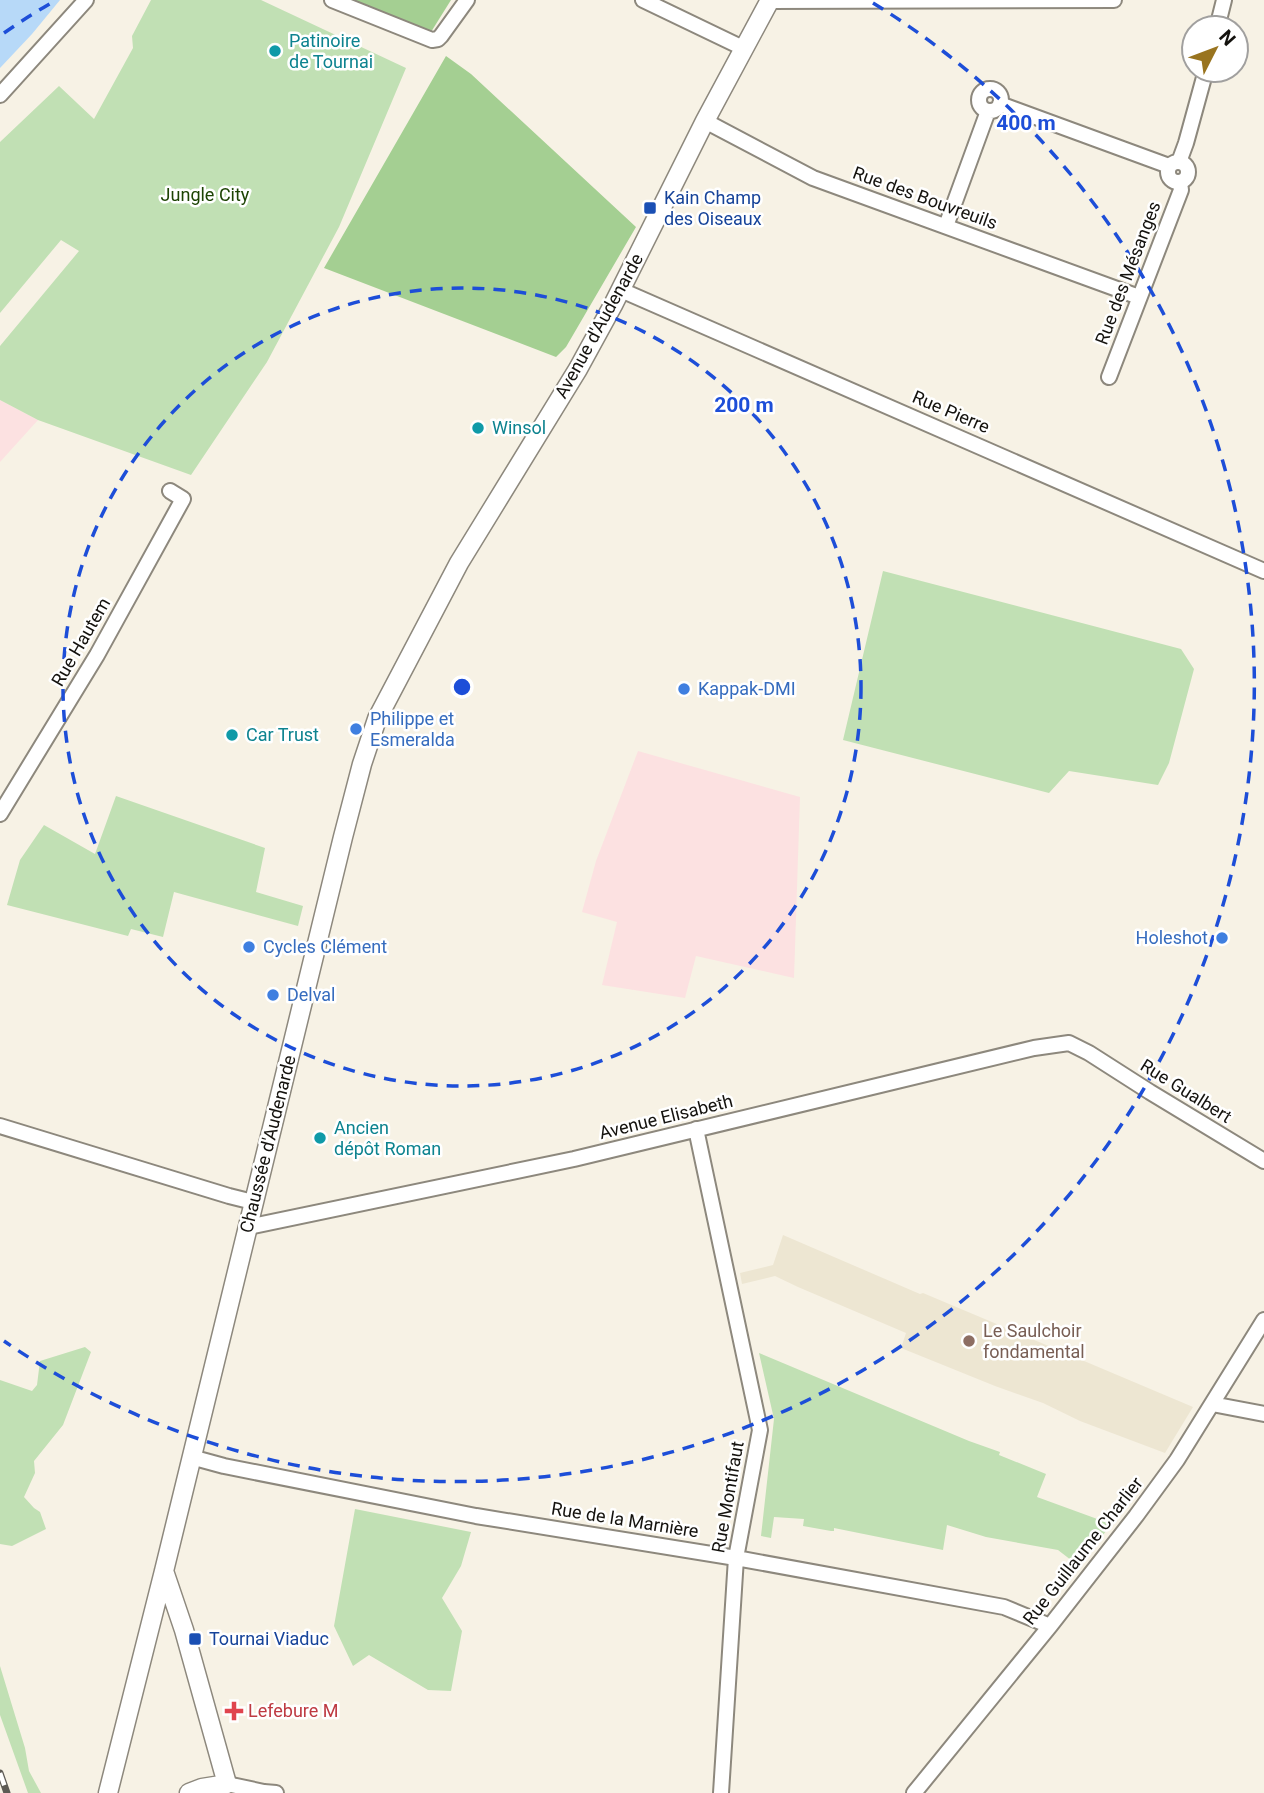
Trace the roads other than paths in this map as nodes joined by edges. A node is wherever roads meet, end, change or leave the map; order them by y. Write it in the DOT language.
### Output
graph roads {
  1 [pos="86,0"];
  2 [pos="332,0"];
  3 [pos="467,0"];
  4 [pos="643,0"];
  5 [pos="769,0"];
  6 [pos="1114,0"];
  7 [pos="743,48"];
  8 [pos="1202,84"];
  9 [pos="0,95"];
  10 [pos="705,121"];
  11 [pos="1174,164"];
  12 [pos="946,226"];
  13 [pos="621,290"];
  14 [pos="1139,297"];
  15 [pos="1109,377"];
  16 [pos="170,491"];
  17 [pos="1264,571"];
  18 [pos="377,719"];
  19 [pos="0,814"];
  20 [pos="1090,1053"];
  21 [pos="0,1126"];
  22 [pos="696,1129"];
  23 [pos="1264,1161"];
  24 [pos="253,1202"];
  25 [pos="248,1227"];
  26 [pos="1264,1320"];
  27 [pos="1212,1404"];
  28 [pos="1264,1414"];
  29 [pos="191,1457"];
  30 [pos="736,1558"];
  31 [pos="164,1571"];
  32 [pos="180,1616"];
  33 [pos="151,1620"];
  34 [pos="1050,1626"];
  35 [pos="229,1788"];
  36 [pos="109,1792"];
  37 [pos="189,1793"];
  38 [pos="276,1793"];
  39 [pos="721,1793"];
  40 [pos="914,1793"];
  1 -- 9 [label="street"];
  2 -- 3 [label="street"];
  4 -- 7 [label="street"];
  5 -- 6 [label="street"];
  5 -- 7 [label="main road, Avenue d'Audenarde"];
  7 -- 10 [label="main road, Avenue d'Audenarde"];
  8 -- 11 [label="street"];
  10 -- 12 [label="street, Rue des Bouvreuils"];
  10 -- 13 [label="main road, Avenue d'Audenarde"];
  11 -- 12 [label="street"];
  11 -- 14 [label="street, Rue des Mésanges"];
  12 -- 14 [label="street, Rue des Bouvreuils"];
  13 -- 17 [label="street, Rue Pierre"];
  13 -- 18 [label="main road, Avenue d'Audenarde"];
  14 -- 15 [label="street, Rue des Mésanges"];
  16 -- 19 [label="street, Rue Hautem"];
  18 -- 24 [label="main road, Chaussée d'Audenarde"];
  20 -- 22 [label="street, Avenue Elisabeth"];
  20 -- 23 [label="street, Rue Gualbert"];
  21 -- 24 [label="street"];
  22 -- 25 [label="street, Avenue Elisabeth"];
  22 -- 30 [label="street, Rue Montifaut"];
  24 -- 25 [label="main road, Chaussée d'Audenarde"];
  25 -- 29 [label="main road, Chaussée d'Audenarde"];
  26 -- 27 [label="street, Rue Guillaume Charlier"];
  27 -- 28 [label="street"];
  27 -- 34 [label="street, Rue Guillaume Charlier"];
  29 -- 30 [label="street, Rue de la Marnière"];
  29 -- 31 [label="main road, Chaussée d'Audenarde"];
  30 -- 34 [label="street, Rue de la Marnière"];
  30 -- 39 [label="street, Rue Montifaut"];
  31 -- 32 [label="main road"];
  31 -- 33 [label="main road, Chaussée d'Audenarde"];
  32 -- 33 [label="street"];
  32 -- 35 [label="main road"];
  33 -- 36 [label="main road, Chaussée d'Audenarde"];
  34 -- 40 [label="street, Rue Guillaume Charlier"];
  35 -- 37 [label="main road"];
  35 -- 38 [label="street"];
}
